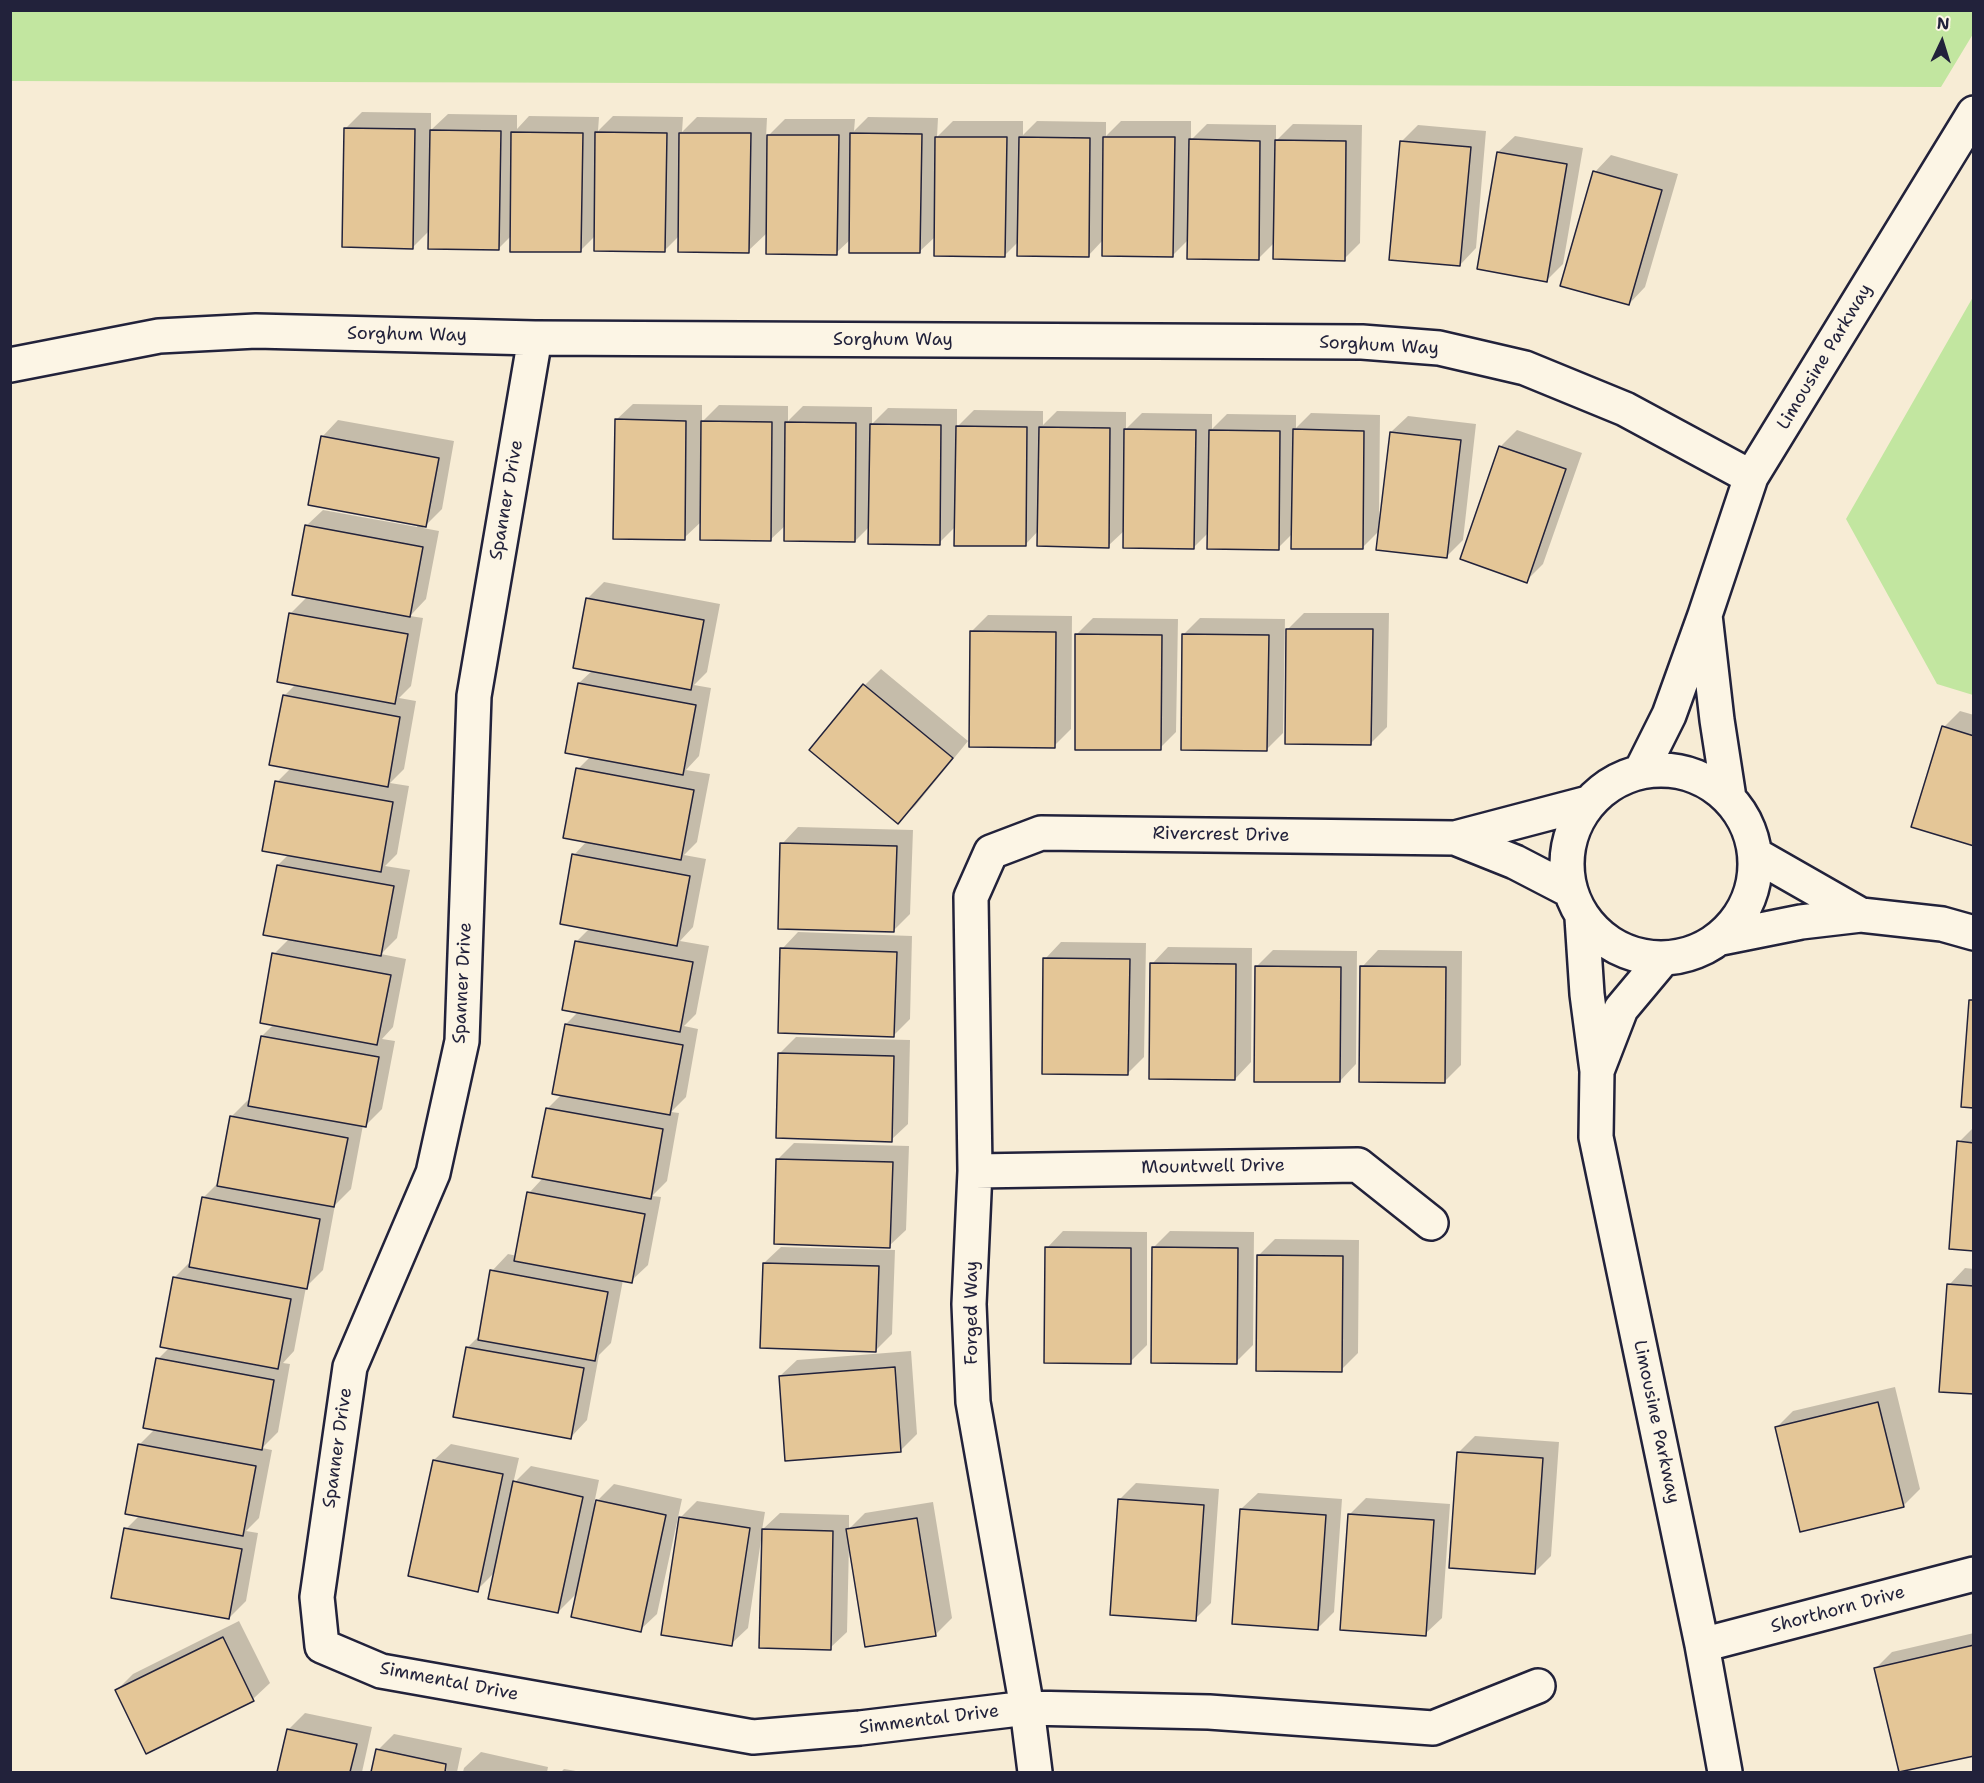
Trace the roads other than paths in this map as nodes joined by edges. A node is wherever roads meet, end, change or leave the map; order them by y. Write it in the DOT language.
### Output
graph roads {
  1 [pos="1974,113"];
  2 [pos="535,338"];
  3 [pos="10,365"];
  4 [pos="1751,477"];
  5 [pos="1705,615"];
  6 [pos="1641,771"];
  7 [pos="1729,798"];
  8 [pos="1588,803"];
  9 [pos="1455,838"];
  10 [pos="991,852"];
  11 [pos="1755,855"];
  12 [pos="1576,904"];
  13 [pos="1861,915"];
  14 [pos="1974,933"];
  15 [pos="1721,938"];
  16 [pos="1662,960"];
  17 [pos="1597,1071"];
  18 [pos="975,1171"];
  19 [pos="1431,1223"];
  20 [pos="1974,1574"];
  21 [pos="1702,1645"];
  22 [pos="322,1646"];
  23 [pos="1538,1686"];
  24 [pos="1027,1708"];
  25 [pos="1035,1773"];
  26 [pos="1725,1773"];
  1 -- 4 [label="street, Limousine Parkway"];
  2 -- 3 [label="street, Sorghum Way"];
  2 -- 4 [label="street, Sorghum Way"];
  2 -- 22 [label="street, Spanner Drive"];
  4 -- 5 [label="street, Limousine Parkway"];
  5 -- 6 [label="street, Limousine Parkway"];
  5 -- 7 [label="street, Limousine Parkway"];
  6 -- 7 [label="street"];
  6 -- 8 [label="street"];
  7 -- 11 [label="street"];
  8 -- 9 [label="street, Rivercrest Drive"];
  8 -- 12 [label="street"];
  9 -- 10 [label="street, Rivercrest Drive"];
  9 -- 12 [label="street, Rivercrest Drive"];
  10 -- 18 [label="street, Forged Way"];
  11 -- 13 [label="street"];
  11 -- 15 [label="street"];
  12 -- 16 [label="street"];
  12 -- 17 [label="street, Limousine Parkway"];
  13 -- 14 [label="street"];
  13 -- 15 [label="street"];
  15 -- 16 [label="street"];
  16 -- 17 [label="street, Limousine Parkway"];
  17 -- 21 [label="street, Limousine Parkway"];
  18 -- 19 [label="street, Mountwell Drive"];
  18 -- 24 [label="street, Forged Way"];
  20 -- 21 [label="street, Shorthorn Drive"];
  21 -- 26 [label="street, Limousine Parkway"];
  22 -- 24 [label="street, Simmental Drive"];
  23 -- 24 [label="street, Simmental Drive"];
  24 -- 25 [label="street, Forged Way"];
}
